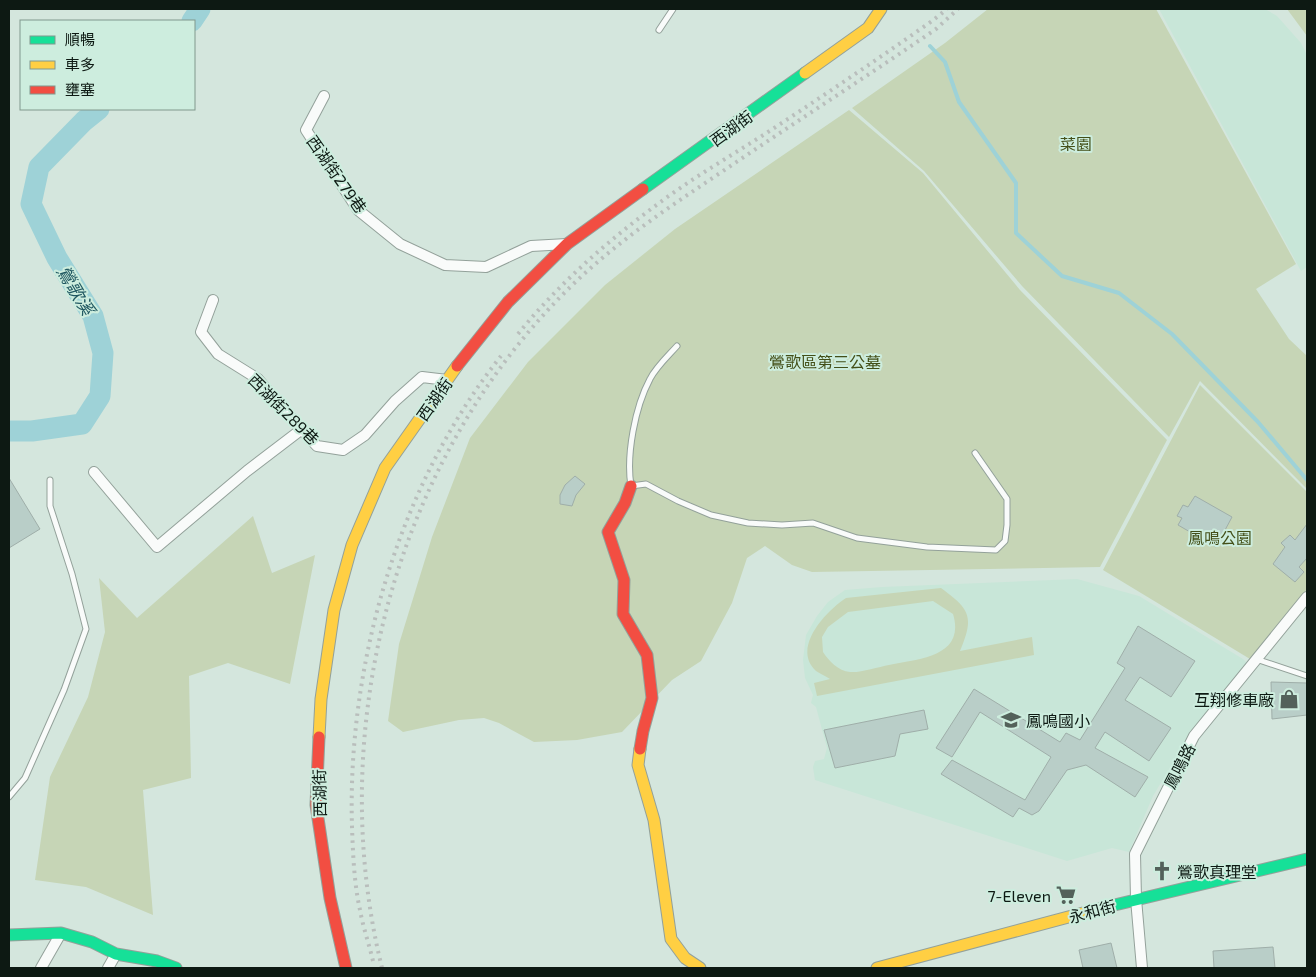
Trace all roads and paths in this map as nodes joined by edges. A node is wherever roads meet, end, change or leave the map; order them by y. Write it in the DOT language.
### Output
graph roads {
  1 [pos="673,9"];
  2 [pos="881,9"];
  3 [pos="659,30"];
  4 [pos="324,96"];
  5 [pos="567,244"];
  6 [pos="213,300"];
  7 [pos="677,346"];
  8 [pos="447,380"];
  9 [pos="302,429"];
  10 [pos="975,453"];
  11 [pos="94,472"];
  12 [pos="50,480"];
  13 [pos="631,486"];
  14 [pos="1307,597"];
  15 [pos="1256,659"];
  16 [pos="1307,676"];
  17 [pos="9,797"];
  18 [pos="1307,859"];
  19 [pos="1136,899"];
  20 [pos="61,933"];
  21 [pos="9,935"];
  22 [pos="116,954"];
  23 [pos="41,968"];
  24 [pos="108,968"];
  25 [pos="176,968"];
  26 [pos="346,968"];
  27 [pos="700,968"];
  28 [pos="877,968"];
  29 [pos="1142,968"];
  1 -- 3 [label="lane"];
  2 -- 5 [label="street, 西湖街"];
  4 -- 5 [label="street, 西湖街279巷"];
  5 -- 8 [label="street, 西湖街"];
  6 -- 9 [label="street, 西湖街289巷"];
  7 -- 13 [label="lane"];
  8 -- 9 [label="street, 西湖街289巷"];
  8 -- 26 [label="street, 西湖街"];
  9 -- 11 [label="street"];
  10 -- 13 [label="lane"];
  12 -- 17 [label="lane"];
  13 -- 27 [label="street"];
  14 -- 15 [label="street, 鳳鳴路"];
  15 -- 16 [label="lane"];
  15 -- 19 [label="street, 鳳鳴路"];
  18 -- 19 [label="street, 永和街"];
  19 -- 28 [label="street, 永和街"];
  19 -- 29 [label="street, 鳳鳴路"];
  20 -- 21 [label="street"];
  20 -- 22 [label="street"];
  20 -- 23 [label="street"];
  22 -- 24 [label="street"];
  22 -- 25 [label="street"];
}
